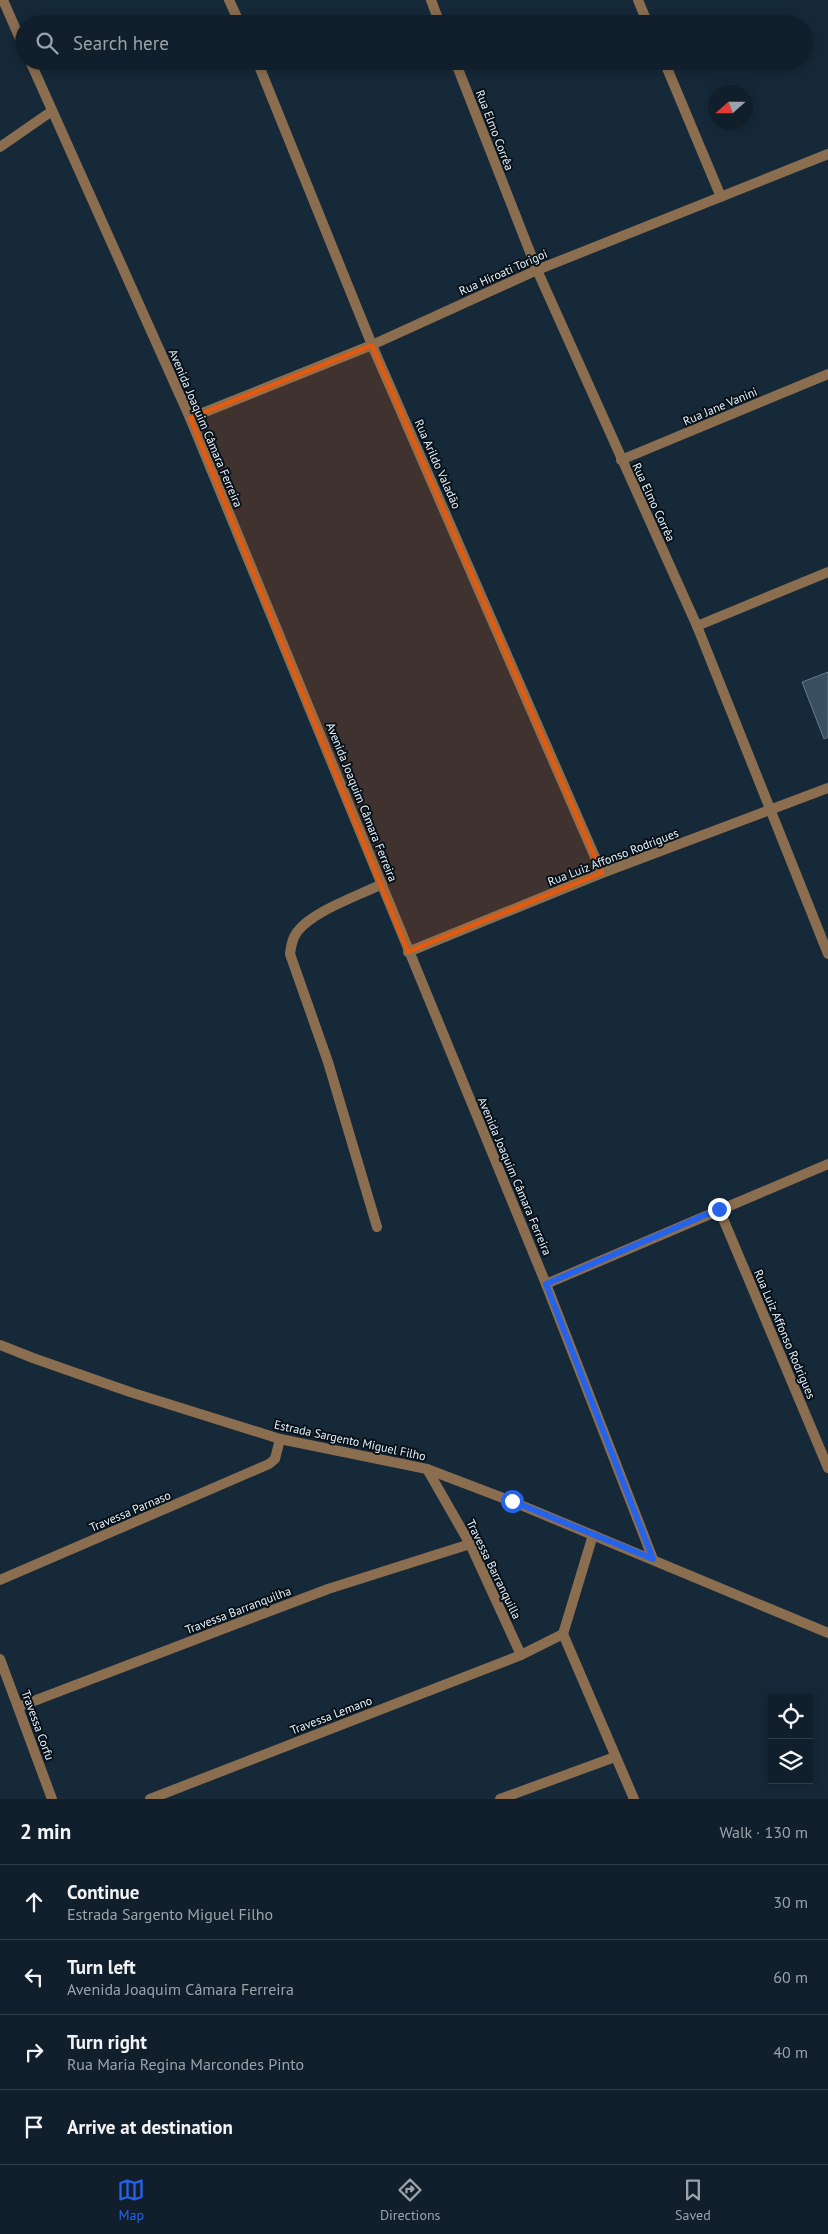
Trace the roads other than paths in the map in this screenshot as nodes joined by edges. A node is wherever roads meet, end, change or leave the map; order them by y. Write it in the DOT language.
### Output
graph roads {
  1 [pos="3,0"];
  2 [pos="229,0"];
  3 [pos="431,0"];
  4 [pos="638,0"];
  5 [pos="236,15"];
  6 [pos="437,15"];
  7 [pos="644,15"];
  8 [pos="15,27"];
  9 [pos="34,70"];
  10 [pos="261,70"];
  11 [pos="459,70"];
  12 [pos="668,70"];
  13 [pos="52,111"];
  14 [pos="0,147"];
  15 [pos="828,154"];
  16 [pos="721,197"];
  17 [pos="537,270"];
  18 [pos="372,345"];
  19 [pos="828,374"];
  20 [pos="190,418"];
  21 [pos="621,460"];
  22 [pos="828,572"];
  23 [pos="697,626"];
  24 [pos="828,788"];
  25 [pos="772,810"];
  26 [pos="602,873"];
  27 [pos="382,884"];
  28 [pos="408,952"];
  29 [pos="828,954"];
  30 [pos="828,1164"];
  31 [pos="719,1209"];
  32 [pos="377,1227"];
  33 [pos="546,1284"];
  34 [pos="0,1345"];
  35 [pos="280,1439"];
  36 [pos="828,1468"];
  37 [pos="427,1469"];
  38 [pos="593,1535"];
  39 [pos="470,1544"];
  40 [pos="653,1559"];
  41 [pos="0,1580"];
  42 [pos="828,1633"];
  43 [pos="563,1634"];
  44 [pos="520,1655"];
  45 [pos="0,1659"];
  46 [pos="18,1707"];
  47 [pos="615,1757"];
  48 [pos="52,1799"];
  49 [pos="150,1799"];
  50 [pos="500,1799"];
  51 [pos="634,1799"];
  1 -- 8 [label="street"];
  2 -- 5 [label="street"];
  3 -- 6 [label="street"];
  4 -- 7 [label="street"];
  9 -- 13 [label="street, Avenida Joaquim Câmara Ferreira"];
  10 -- 18 [label="street, Rua Arildo Valadão"];
  11 -- 17 [label="street, Rua Elmo Corrêa"];
  12 -- 16 [label="street"];
  13 -- 14 [label="street"];
  13 -- 20 [label="street, Avenida Joaquim Câmara Ferreira"];
  15 -- 16 [label="street, Rua Hiroati Torigoi"];
  16 -- 17 [label="street, Rua Hiroati Torigoi"];
  17 -- 18 [label="street, Rua Hiroati Torigoi"];
  17 -- 21 [label="street, Rua Elmo Corrêa"];
  18 -- 20 [label="street, Rua Hiroati Torigoi"];
  18 -- 26 [label="street, Rua Arildo Valadão"];
  19 -- 21 [label="street, Rua Jane Vanini"];
  20 -- 27 [label="street, Avenida Joaquim Câmara Ferreira"];
  21 -- 23 [label="street, Rua Elmo Corrêa"];
  22 -- 23 [label="street"];
  23 -- 25 [label="street, Rua Elmo Corrêa"];
  24 -- 25 [label="street, Rua Luiz Affonso Rodrigues"];
  25 -- 26 [label="street, Rua Luiz Affonso Rodrigues"];
  25 -- 29 [label="street, Rua Elmo Corrêa"];
  26 -- 28 [label="street, Rua Luiz Affonso Rodrigues"];
  27 -- 28 [label="street, Avenida Joaquim Câmara Ferreira"];
  27 -- 32 [label="street"];
  28 -- 33 [label="street, Avenida Joaquim Câmara Ferreira"];
  30 -- 31 [label="street"];
  31 -- 33 [label="street"];
  31 -- 36 [label="street, Rua Luiz Affonso Rodrigues"];
  33 -- 40 [label="street, Avenida Joaquim Câmara Ferreira"];
  34 -- 35 [label="street, Estrada Sargento Miguel Filho"];
  35 -- 37 [label="street, Estrada Sargento Miguel Filho"];
  35 -- 41 [label="street, Travessa Parnaso"];
  37 -- 38 [label="street, Estrada Sargento Miguel Filho"];
  37 -- 39 [label="street, Travessa Barranquilla"];
  38 -- 40 [label="street, Estrada Sargento Miguel Filho"];
  38 -- 43 [label="street"];
  39 -- 44 [label="street, Travessa Barranquilla"];
  39 -- 46 [label="street, Travessa Barranquilha"];
  40 -- 42 [label="street, Estrada Sargento Miguel Filho"];
  43 -- 44 [label="street, Travessa Lemano"];
  43 -- 47 [label="street"];
  44 -- 49 [label="street, Travessa Lemano"];
  45 -- 46 [label="street, Travessa Corfu"];
  46 -- 48 [label="street, Travessa Corfu"];
  47 -- 50 [label="street"];
  47 -- 51 [label="street"];
}
